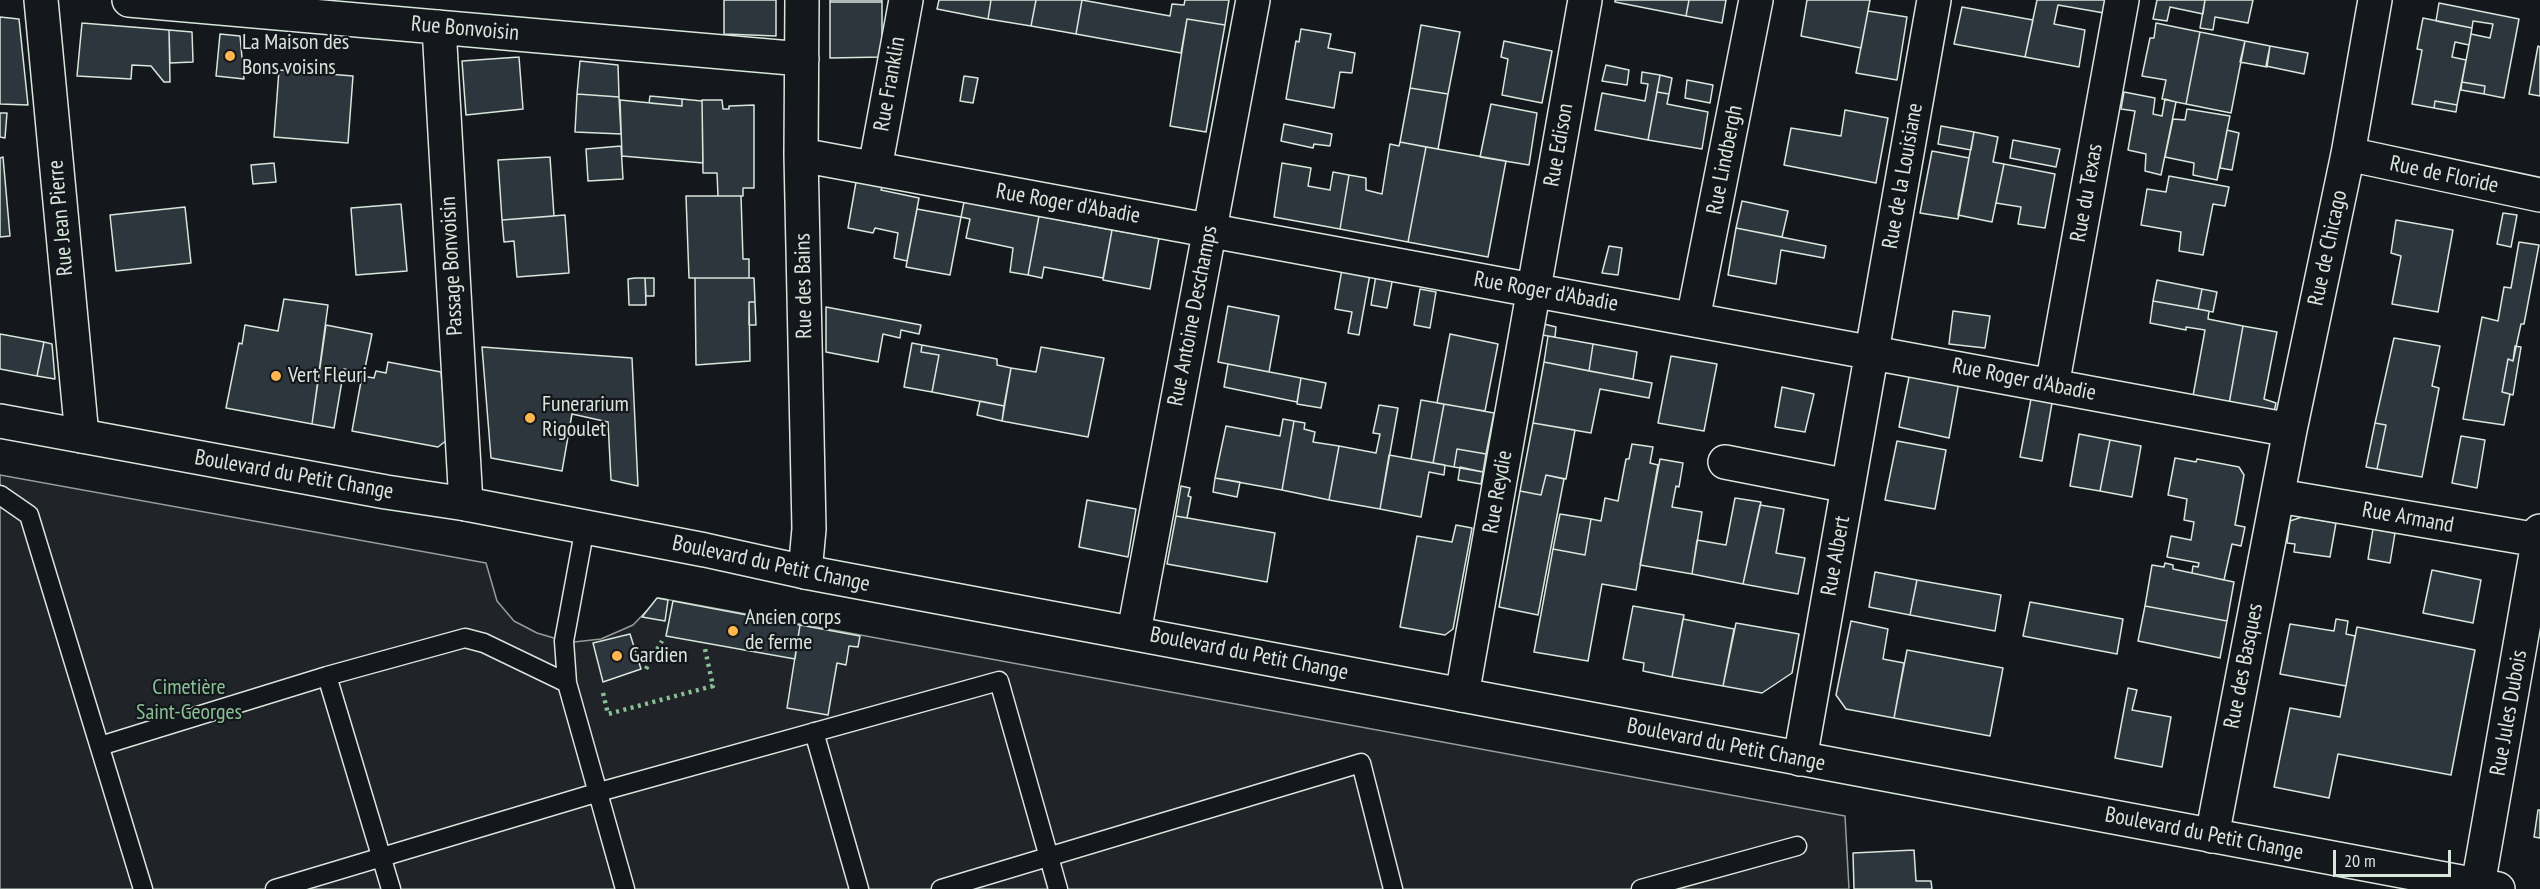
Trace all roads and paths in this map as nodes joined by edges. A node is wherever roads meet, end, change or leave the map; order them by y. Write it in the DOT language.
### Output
graph roads {
  1 [pos="40,0"];
  2 [pos="129,0"];
  3 [pos="802,0"];
  4 [pos="906,0"];
  5 [pos="1253,0"];
  6 [pos="1585,0"];
  7 [pos="1756,0"];
  8 [pos="1934,0"];
  9 [pos="2122,0"];
  10 [pos="2375,0"];
  11 [pos="439,27"];
  12 [pos="802,59"];
  13 [pos="2348,154"];
  14 [pos="801,155"];
  15 [pos="875,168"];
  16 [pos="2540,195"];
  17 [pos="1210,230"];
  18 [pos="1534,290"];
  19 [pos="1693,319"];
  20 [pos="1872,352"];
  21 [pos="2052,386"];
  22 [pos="0,421"];
  23 [pos="2290,430"];
  24 [pos="82,436"];
  25 [pos="1725,462"];
  26 [pos="1848,486"];
  27 [pos="0,495"];
  28 [pos="2279,496"];
  29 [pos="466,504"];
  30 [pos="585,526"];
  31 [pos="2539,536"];
  32 [pos="805,572"];
  33 [pos="1134,633"];
  34 [pos="327,676"];
  35 [pos="567,683"];
  36 [pos="1462,695"];
  37 [pos="814,732"];
  38 [pos="100,746"];
  39 [pos="1800,759"];
  40 [pos="599,792"];
  41 [pos="2212,836"];
  42 [pos="1797,846"];
  43 [pos="1049,856"];
  44 [pos="381,858"];
  45 [pos="1670,885"];
  46 [pos="2488,887"];
  47 [pos="143,889"];
  48 [pos="275,889"];
  49 [pos="391,889"];
  50 [pos="625,889"];
  51 [pos="859,889"];
  52 [pos="941,889"];
  53 [pos="1058,889"];
  54 [pos="1393,889"];
  55 [pos="1641,889"];
  1 -- 24 [label="street, Rue Jean Pierre"];
  2 -- 11 [label="street, Rue Bonvoisin"];
  3 -- 12 [label="street, Rue des Bains"];
  4 -- 15 [label="street, Rue Franklin"];
  5 -- 17 [label="street, Rue Antoine Deschamps"];
  6 -- 18 [label="street, Rue Edison"];
  7 -- 19 [label="street, Rue Lindbergh"];
  8 -- 20 [label="street, Rue de la Louisiane"];
  9 -- 21 [label="street, Rue du Texas"];
  10 -- 13 [label="street, Rue de Chicago"];
  11 -- 12 [label="street, Rue Bonvoisin"];
  11 -- 29 [label="street, Passage Bonvoisin"];
  12 -- 14 [label="street, Rue des Bains"];
  13 -- 16 [label="street, Rue de Floride"];
  13 -- 23 [label="street, Rue de Chicago"];
  14 -- 15 [label="street, Rue Roger d'Abadie"];
  14 -- 32 [label="street, Rue des Bains"];
  15 -- 17 [label="street, Rue Roger d'Abadie"];
  17 -- 18 [label="street, Rue Roger d'Abadie"];
  17 -- 33 [label="street, Rue Antoine Deschamps"];
  18 -- 19 [label="street, Rue Roger d'Abadie"];
  18 -- 36 [label="street, Rue Reydie"];
  19 -- 20 [label="street, Rue Roger d'Abadie"];
  20 -- 21 [label="street, Rue Roger d'Abadie"];
  20 -- 26 [label="street, Rue Albert"];
  21 -- 23 [label="street, Rue Roger d'Abadie"];
  22 -- 24 [label="street, Boulevard du Petit Change"];
  23 -- 28 [label="street, Rue de Chicago"];
  24 -- 29 [label="street, Boulevard du Petit Change"];
  25 -- 26 [label="street"];
  26 -- 39 [label="street, Rue Albert"];
  27 -- 38 [label="lane"];
  28 -- 31 [label="street, Rue Armand"];
  28 -- 41 [label="street, Rue des Basques"];
  29 -- 30 [label="street, Boulevard du Petit Change"];
  30 -- 32 [label="street, Boulevard du Petit Change"];
  30 -- 35 [label="lane"];
  31 -- 46 [label="street, Rue Jules Dubois"];
  32 -- 33 [label="street, Boulevard du Petit Change"];
  33 -- 36 [label="street, Boulevard du Petit Change"];
  34 -- 35 [label="lane"];
  34 -- 38 [label="lane"];
  34 -- 44 [label="lane"];
  35 -- 40 [label="lane"];
  36 -- 39 [label="street, Boulevard du Petit Change"];
  37 -- 40 [label="lane"];
  37 -- 43 [label="lane"];
  37 -- 51 [label="lane"];
  38 -- 47 [label="lane"];
  39 -- 41 [label="street, Boulevard du Petit Change"];
  40 -- 44 [label="lane"];
  40 -- 50 [label="lane"];
  41 -- 46 [label="street, Boulevard du Petit Change"];
  42 -- 45 [label="lane"];
  43 -- 52 [label="lane"];
  43 -- 53 [label="lane"];
  43 -- 54 [label="lane"];
  44 -- 48 [label="lane"];
  44 -- 49 [label="lane"];
  45 -- 55 [label="lane"];
}
